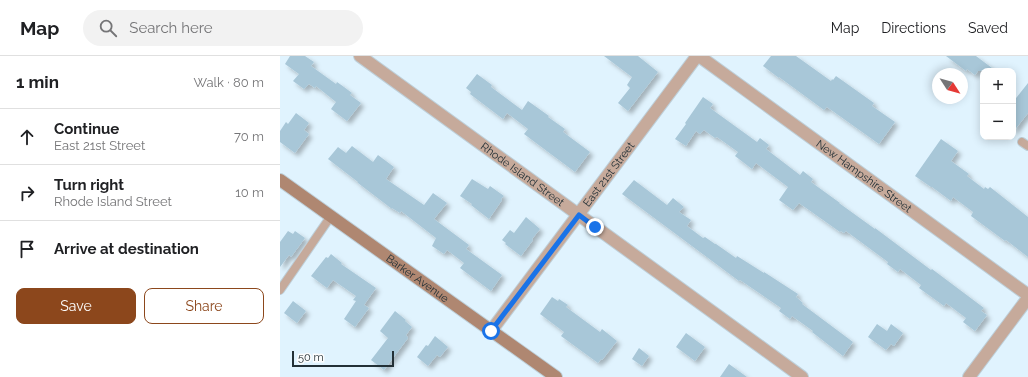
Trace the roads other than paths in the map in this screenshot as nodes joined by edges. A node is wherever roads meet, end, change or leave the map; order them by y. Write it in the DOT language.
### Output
graph roads {
  1 [pos="360,56"];
  2 [pos="698,56"];
  3 [pos="280,180"];
  4 [pos="579,215"];
  5 [pos="331,216"];
  6 [pos="280,290"];
  7 [pos="1028,296"];
  8 [pos="491,331"];
  9 [pos="556,377"];
  10 [pos="802,377"];
  11 [pos="969,377"];
  1 -- 4 [label="street, Rhode Island Street"];
  2 -- 4 [label="street, East 21st Street"];
  2 -- 7 [label="street, New Hampshire Street"];
  3 -- 5 [label="street, Barker Avenue"];
  4 -- 8 [label="street, East 21st Street"];
  4 -- 10 [label="street, Rhode Island Street"];
  5 -- 6 [label="lane"];
  5 -- 8 [label="street, Barker Avenue"];
  7 -- 11 [label="street"];
  8 -- 9 [label="street, Barker Avenue"];
}
